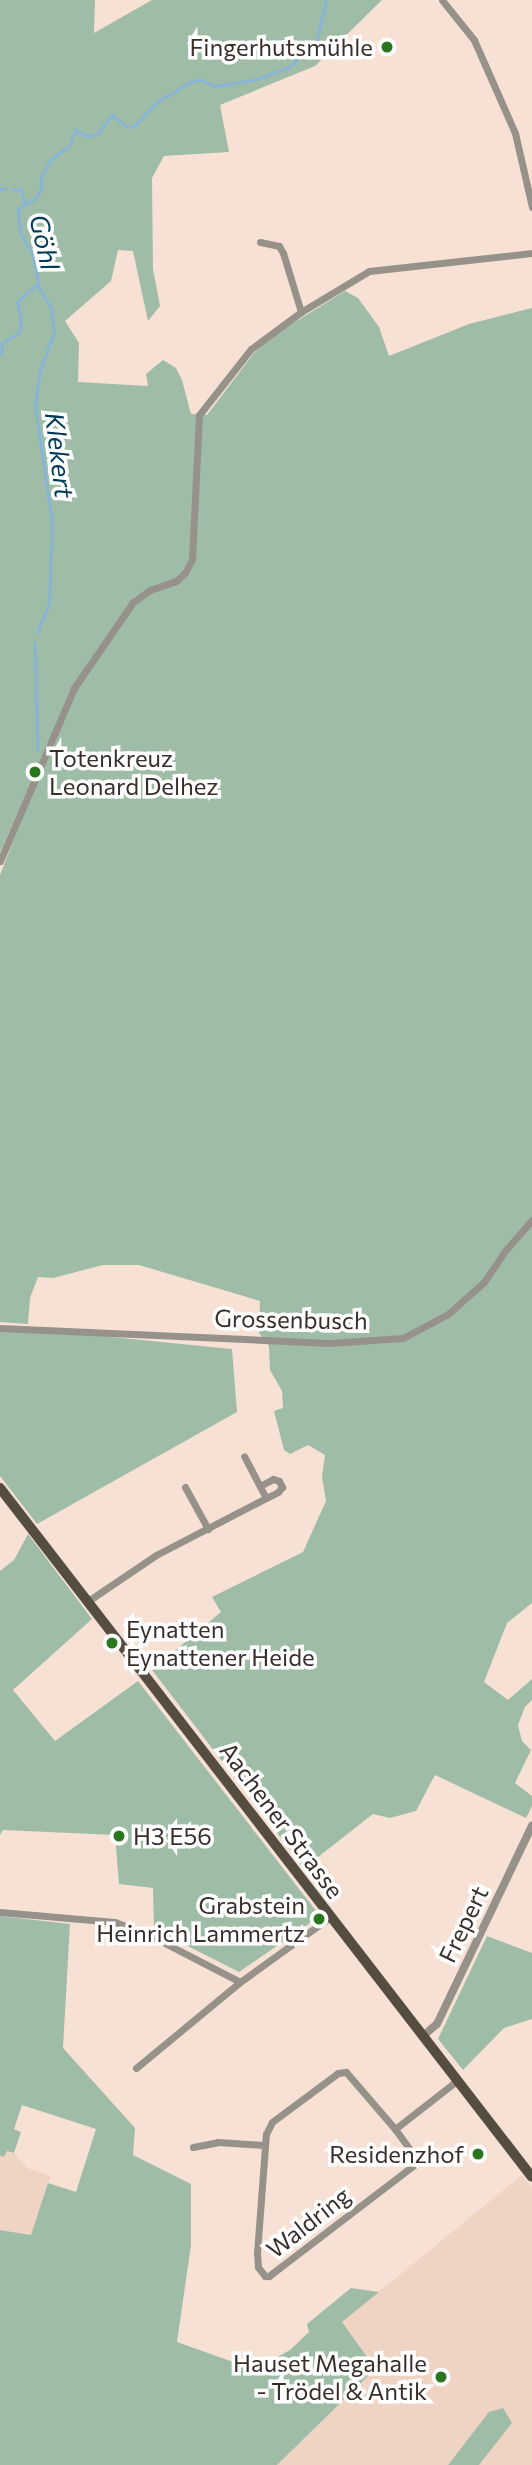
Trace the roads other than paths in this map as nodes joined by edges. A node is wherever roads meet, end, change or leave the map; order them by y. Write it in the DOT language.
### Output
graph roads {
  1 [pos="442,0"];
  2 [pos="532,206"];
  3 [pos="260,242"];
  4 [pos="532,253"];
  5 [pos="301,312"];
  6 [pos="0,861"];
  7 [pos="532,1220"];
  8 [pos="0,1328"];
  9 [pos="244,1456"];
  10 [pos="260,1486"];
  11 [pos="185,1487"];
  12 [pos="0,1489"];
  13 [pos="266,1498"];
  14 [pos="208,1529"];
  15 [pos="88,1601"];
  16 [pos="532,1826"];
  17 [pos="0,1912"];
  18 [pos="330,1917"];
  19 [pos="240,1982"];
  20 [pos="424,2036"];
  21 [pos="136,2068"];
  22 [pos="458,2080"];
  23 [pos="395,2129"];
  24 [pos="263,2145"];
  25 [pos="193,2147"];
  26 [pos="532,2177"];
  1 -- 2 [label="street"];
  3 -- 5 [label="street"];
  4 -- 5 [label="street"];
  5 -- 6 [label="street"];
  7 -- 8 [label="street, Grossenbusch"];
  9 -- 10 [label="street"];
  10 -- 13 [label="street"];
  10 -- 13 [label="street"];
  11 -- 14 [label="street"];
  12 -- 15 [label="main road, Aachener Strasse"];
  13 -- 14 [label="street"];
  14 -- 15 [label="street"];
  15 -- 18 [label="main road, Aachener Strasse"];
  16 -- 20 [label="street, Frepert"];
  17 -- 19 [label="street"];
  18 -- 19 [label="street"];
  18 -- 20 [label="main road, Aachener Strasse"];
  19 -- 21 [label="street"];
  20 -- 22 [label="main road, Aachener Strasse"];
  22 -- 23 [label="street"];
  22 -- 26 [label="main road, Aachener Strasse"];
  23 -- 24 [label="street, Waldring"];
  23 -- 24 [label="street, Waldring"];
  24 -- 25 [label="street"];
}
